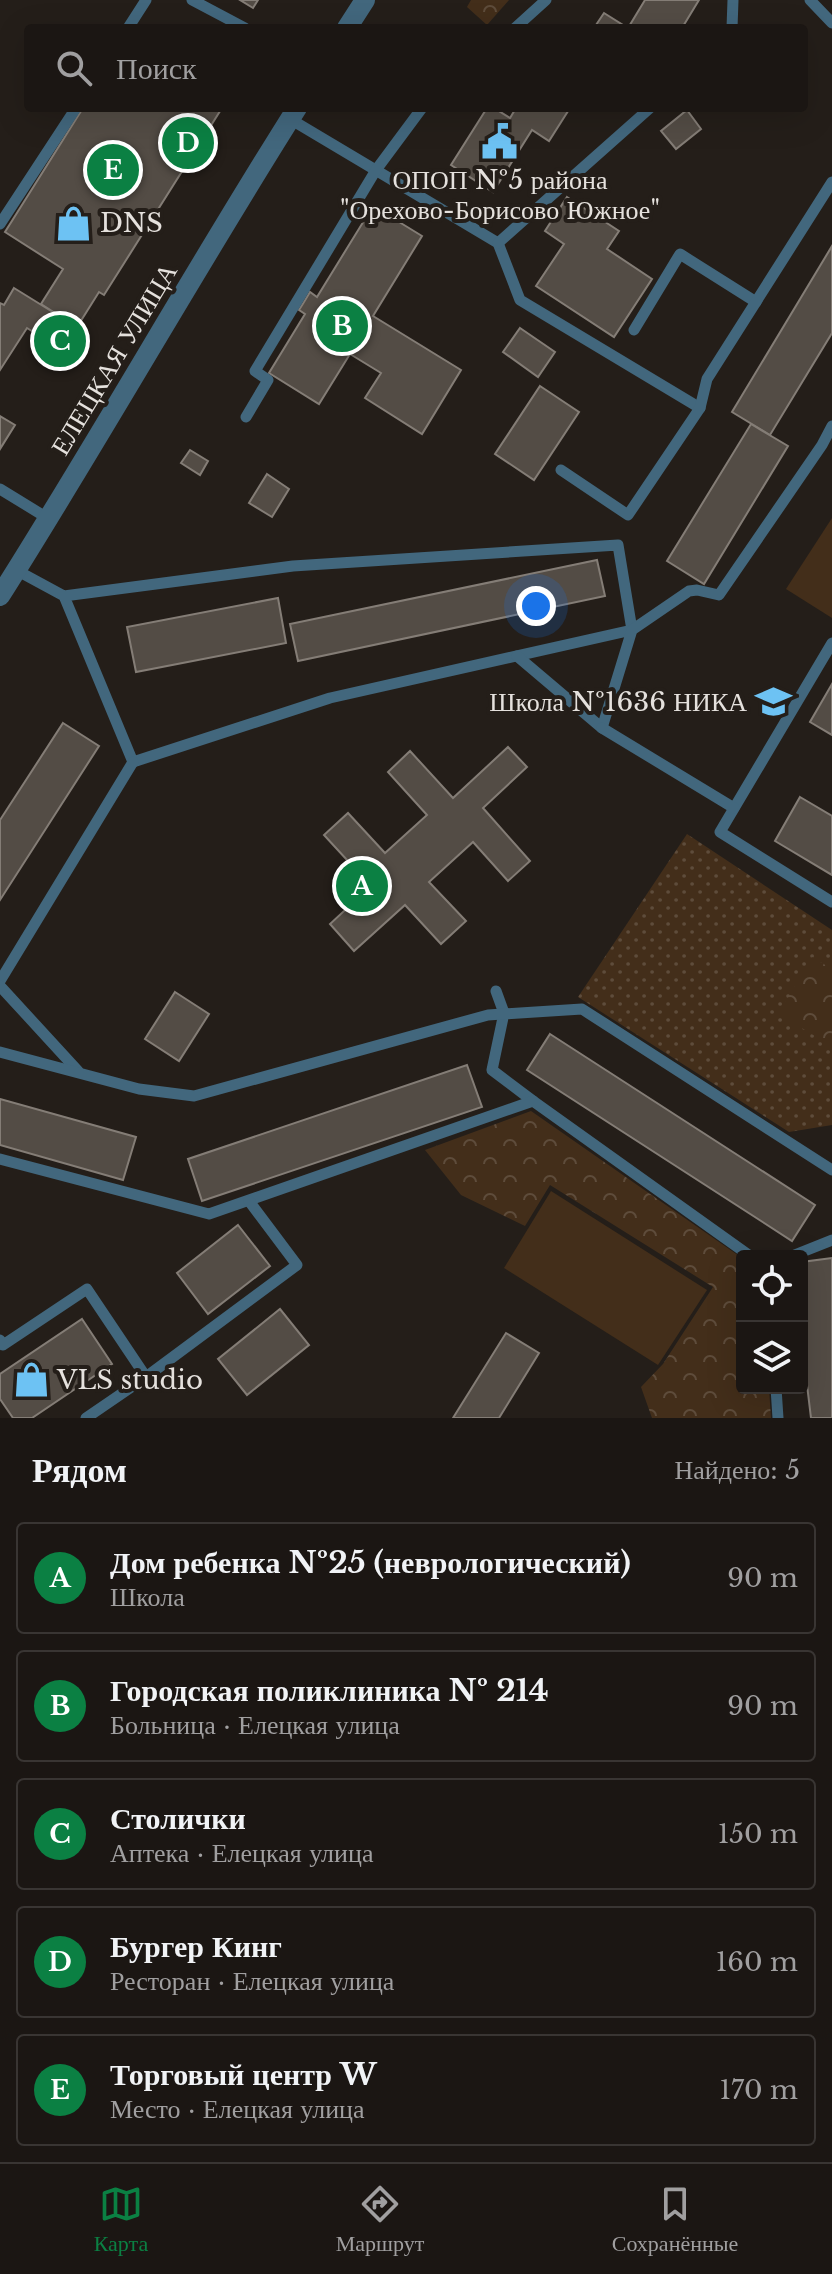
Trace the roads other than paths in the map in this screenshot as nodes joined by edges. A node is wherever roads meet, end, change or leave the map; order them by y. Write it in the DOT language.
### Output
graph roads {
  1 [pos="146,0"];
  2 [pos="365,0"];
  3 [pos="546,0"];
  4 [pos="733,0"];
  5 [pos="810,0"];
  6 [pos="200,2"];
  7 [pos="832,23"];
  8 [pos="131,24"];
  9 [pos="238,24"];
  10 [pos="350,24"];
  11 [pos="519,24"];
  12 [pos="732,24"];
  13 [pos="73,112"];
  14 [pos="419,112"];
  15 [pos="645,112"];
  16 [pos="293,114"];
  17 [pos="376,170"];
  18 [pos="832,182"];
  19 [pos="0,224"];
  20 [pos="498,243"];
  21 [pos="756,302"];
  22 [pos="634,330"];
  23 [pos="700,408"];
  24 [pos="246,417"];
  25 [pos="832,426"];
  26 [pos="561,470"];
  27 [pos="0,489"];
  28 [pos="49,519"];
  29 [pos="16,570"];
  30 [pos="0,596"];
  31 [pos="64,596"];
  32 [pos="632,630"];
  33 [pos="832,643"];
  34 [pos="517,656"];
  35 [pos="602,728"];
  36 [pos="133,762"];
  37 [pos="734,808"];
  38 [pos="832,902"];
  39 [pos="0,983"];
  40 [pos="496,991"];
  41 [pos="504,1013"];
  42 [pos="0,1052"];
  43 [pos="80,1073"];
  44 [pos="533,1101"];
  45 [pos="0,1159"];
  46 [pos="832,1170"];
  47 [pos="249,1201"];
  48 [pos="832,1240"];
  49 [pos="742,1250"];
  50 [pos="807,1250"];
  51 [pos="0,1340"];
  52 [pos="146,1377"];
  53 [pos="776,1394"];
  54 [pos="86,1418"];
  55 [pos="778,1418"];
  1 -- 8 [label="lane"];
  2 -- 10 [label="street"];
  3 -- 11 [label="lane"];
  4 -- 12 [label="lane"];
  5 -- 7 [label="lane"];
  6 -- 9 [label="lane"];
  13 -- 19 [label="lane"];
  14 -- 17 [label="lane"];
  15 -- 20 [label="lane"];
  16 -- 17 [label="lane"];
  16 -- 28 [label="street, ЕЛЕЦКАЯ УЛИЦА"];
  17 -- 20 [label="lane"];
  17 -- 24 [label="lane"];
  18 -- 21 [label="lane"];
  20 -- 23 [label="lane"];
  21 -- 22 [label="lane"];
  21 -- 23 [label="lane"];
  23 -- 26 [label="lane"];
  25 -- 32 [label="lane"];
  27 -- 28 [label="lane"];
  28 -- 29 [label="street, ЕЛЕЦКАЯ УЛИЦА"];
  29 -- 30 [label="street, ЕЛЕЦКАЯ УЛИЦА"];
  29 -- 31 [label="lane"];
  31 -- 32 [label="lane"];
  31 -- 36 [label="lane"];
  32 -- 34 [label="lane"];
  32 -- 35 [label="lane"];
  33 -- 37 [label="lane"];
  34 -- 35 [label="lane"];
  34 -- 36 [label="lane"];
  35 -- 37 [label="lane"];
  36 -- 39 [label="lane"];
  37 -- 38 [label="lane"];
  39 -- 43 [label="lane"];
  40 -- 41 [label="lane"];
  41 -- 43 [label="lane"];
  41 -- 44 [label="lane"];
  41 -- 46 [label="lane"];
  42 -- 43 [label="lane"];
  44 -- 47 [label="lane"];
  44 -- 49 [label="lane"];
  45 -- 47 [label="lane"];
  47 -- 52 [label="lane"];
  48 -- 50 [label="lane"];
  51 -- 52 [label="lane"];
  52 -- 54 [label="lane"];
  53 -- 55 [label="lane"];
}
